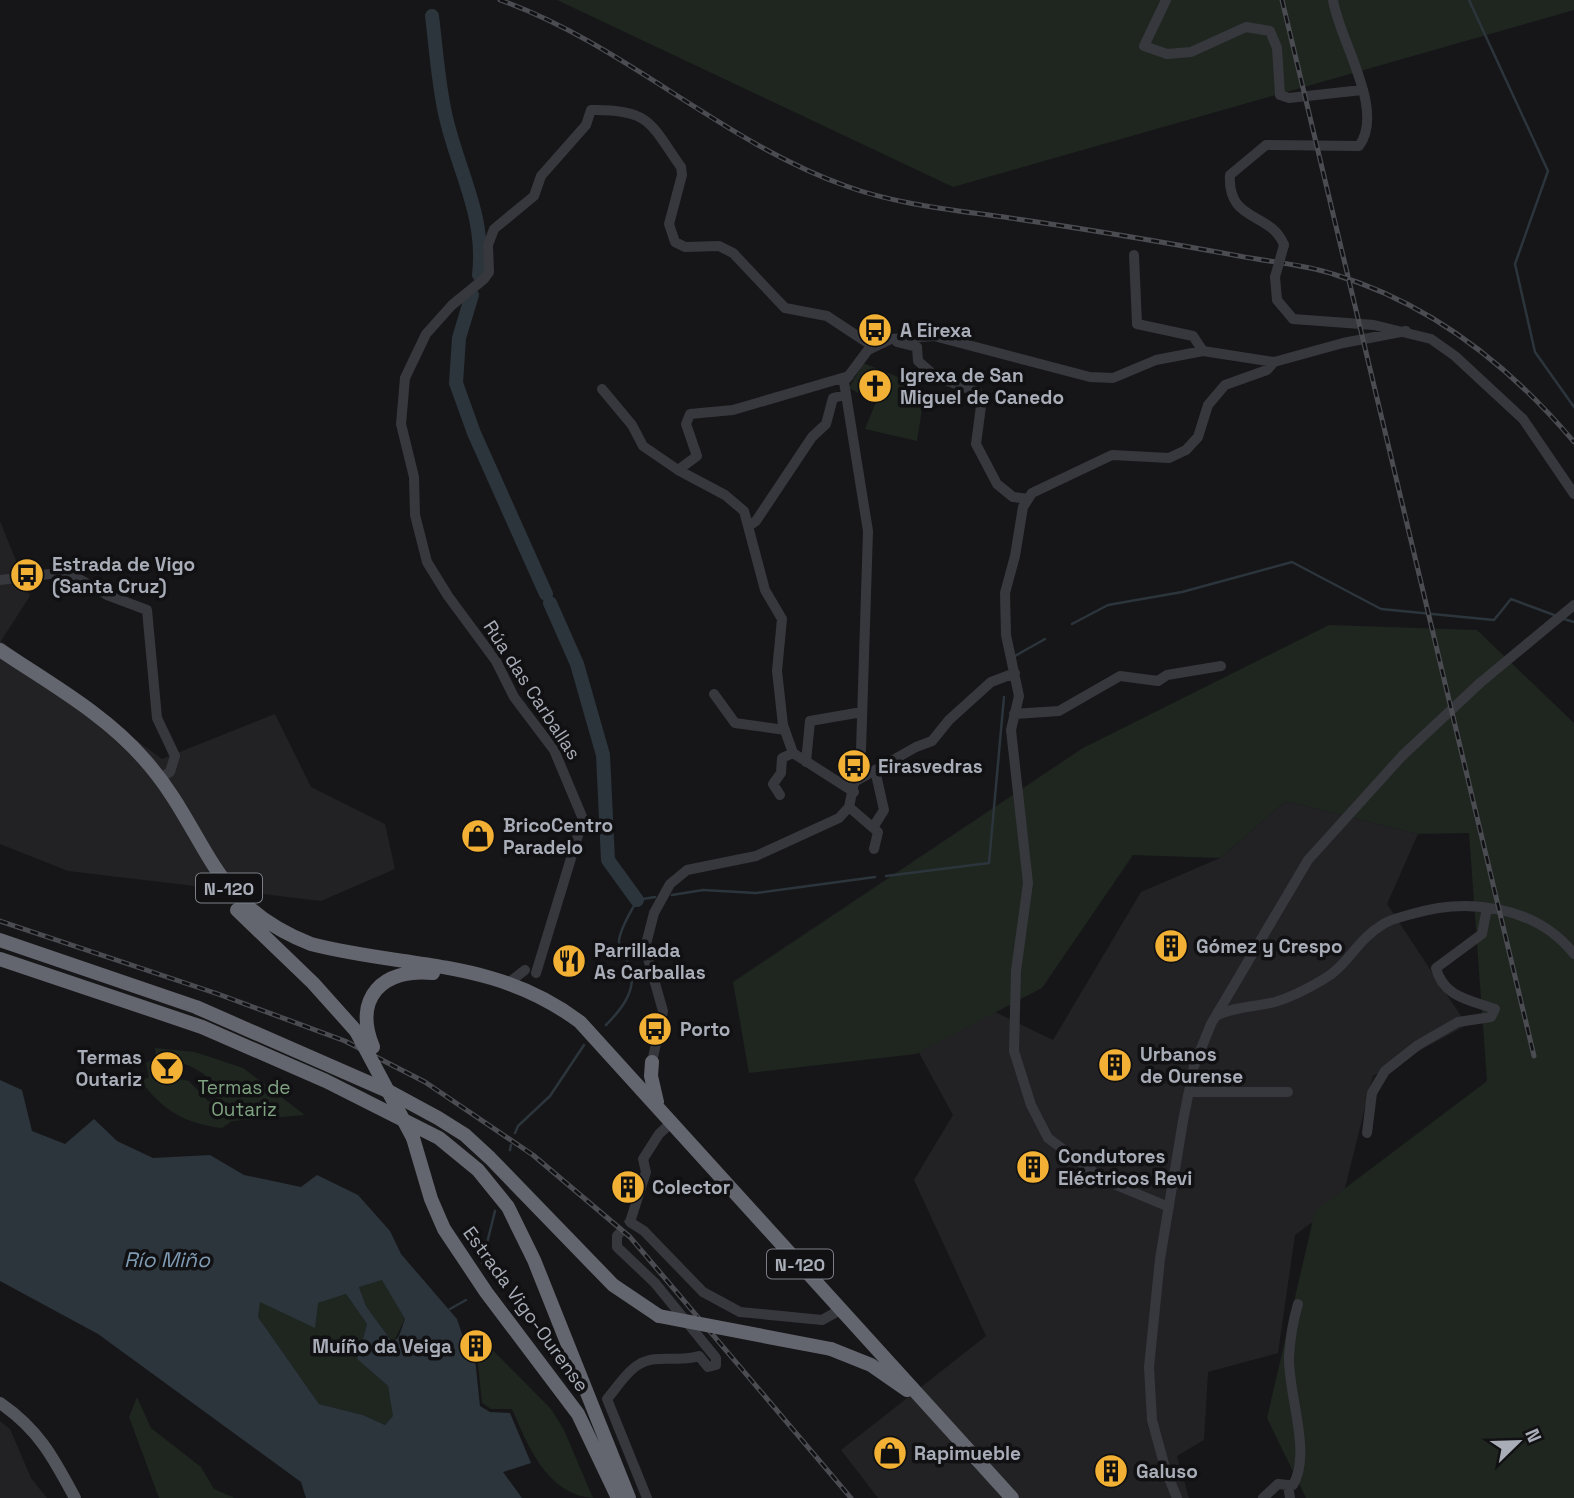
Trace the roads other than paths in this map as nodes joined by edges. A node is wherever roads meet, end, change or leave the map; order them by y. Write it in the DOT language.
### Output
graph roads {
  1 [pos="1166,0"];
  2 [pos="1333,0"];
  3 [pos="1362,90"];
  4 [pos="1134,254"];
  5 [pos="1406,331"];
  6 [pos="890,340"];
  7 [pos="874,347"];
  8 [pos="1203,351"];
  9 [pos="1274,362"];
  10 [pos="849,376"];
  11 [pos="602,389"];
  12 [pos="845,394"];
  13 [pos="678,470"];
  14 [pos="1574,494"];
  15 [pos="1028,499"];
  16 [pos="750,525"];
  17 [pos="0,580"];
  18 [pos="1574,605"];
  19 [pos="0,650"];
  20 [pos="0,659"];
  21 [pos="1221,666"];
  22 [pos="1015,673"];
  23 [pos="714,694"];
  24 [pos="862,712"];
  25 [pos="1014,714"];
  26 [pos="785,730"];
  27 [pos="793,753"];
  28 [pos="806,762"];
  29 [pos="875,770"];
  30 [pos="160,778"];
  31 [pos="856,781"];
  32 [pos="854,792"];
  33 [pos="780,795"];
  34 [pos="849,807"];
  35 [pos="874,826"];
  36 [pos="874,849"];
  37 [pos="1487,908"];
  38 [pos="0,940"];
  39 [pos="1574,954"];
  40 [pos="0,959"];
  41 [pos="525,970"];
  42 [pos="536,973"];
  43 [pos="506,984"];
  44 [pos="1217,1016"];
  45 [pos="652,1062"];
  46 [pos="631,1074"];
  47 [pos="1189,1092"];
  48 [pos="1288,1092"];
  49 [pos="658,1106"];
  50 [pos="672,1122"];
  51 [pos="1367,1133"];
  52 [pos="413,1138"];
  53 [pos="1169,1207"];
  54 [pos="617,1236"];
  55 [pos="1298,1304"];
  56 [pos="842,1309"];
  57 [pos="0,1403"];
  58 [pos="942,1421"];
  59 [pos="1288,1485"];
  60 [pos="75,1498"];
  61 [pos="618,1498"];
  62 [pos="629,1498"];
  63 [pos="647,1498"];
  64 [pos="1012,1498"];
  65 [pos="1177,1498"];
  66 [pos="1263,1498"];
  67 [pos="1290,1498"];
  1 -- 3 [label="street"];
  2 -- 3 [label="street"];
  3 -- 5 [label="street, bridge"];
  4 -- 8 [label="street"];
  5 -- 9 [label="street"];
  5 -- 14 [label="street"];
  6 -- 7 [label="street"];
  6 -- 8 [label="street"];
  6 -- 15 [label="street"];
  7 -- 10 [label="street"];
  7 -- 42 [label="street, Rúa das Carballas"];
  8 -- 9 [label="street"];
  9 -- 15 [label="street"];
  10 -- 12 [label="street"];
  10 -- 13 [label="street"];
  11 -- 13 [label="street"];
  12 -- 16 [label="street"];
  12 -- 24 [label="street"];
  13 -- 16 [label="street"];
  15 -- 22 [label="street"];
  16 -- 26 [label="street"];
  17 -- 30 [label="street"];
  18 -- 44 [label="street"];
  19 -- 30 [label="highway, N-120"];
  20 -- 52 [label="highway, N-120, bridge"];
  21 -- 25 [label="street"];
  22 -- 25 [label="street"];
  22 -- 29 [label="street"];
  23 -- 26 [label="street"];
  24 -- 28 [label="street"];
  24 -- 31 [label="street"];
  25 -- 53 [label="street"];
  26 -- 27 [label="street"];
  27 -- 28 [label="street"];
  27 -- 33 [label="street"];
  28 -- 32 [label="street"];
  29 -- 31 [label="street"];
  29 -- 35 [label="street"];
  30 -- 43 [label="highway, N-120"];
  31 -- 32 [label="street"];
  32 -- 34 [label="street"];
  34 -- 35 [label="street"];
  34 -- 45 [label="street"];
  35 -- 36 [label="street"];
  37 -- 39 [label="street"];
  37 -- 44 [label="street"];
  37 -- 51 [label="street"];
  38 -- 58 [label="highway, bridge"];
  40 -- 62 [label="highway"];
  41 -- 43 [label="street"];
  43 -- 46 [label="highway, N-120"];
  43 -- 52 [label="highway, N-120, bridge"];
  44 -- 47 [label="street"];
  45 -- 46 [label="highway"];
  45 -- 49 [label="highway"];
  46 -- 49 [label="highway, N-120"];
  47 -- 48 [label="street"];
  47 -- 53 [label="street"];
  49 -- 50 [label="highway, N-120"];
  50 -- 56 [label="highway, N-120"];
  50 -- 56 [label="street"];
  52 -- 61 [label="highway, Estrada Vigo-Ourense / N-120"];
  53 -- 65 [label="street"];
  54 -- 63 [label="street"];
  55 -- 59 [label="street"];
  56 -- 58 [label="highway, N-120"];
  57 -- 60 [label="main road"];
  58 -- 64 [label="highway, N-120"];
  59 -- 66 [label="street"];
  59 -- 67 [label="street"];
}
